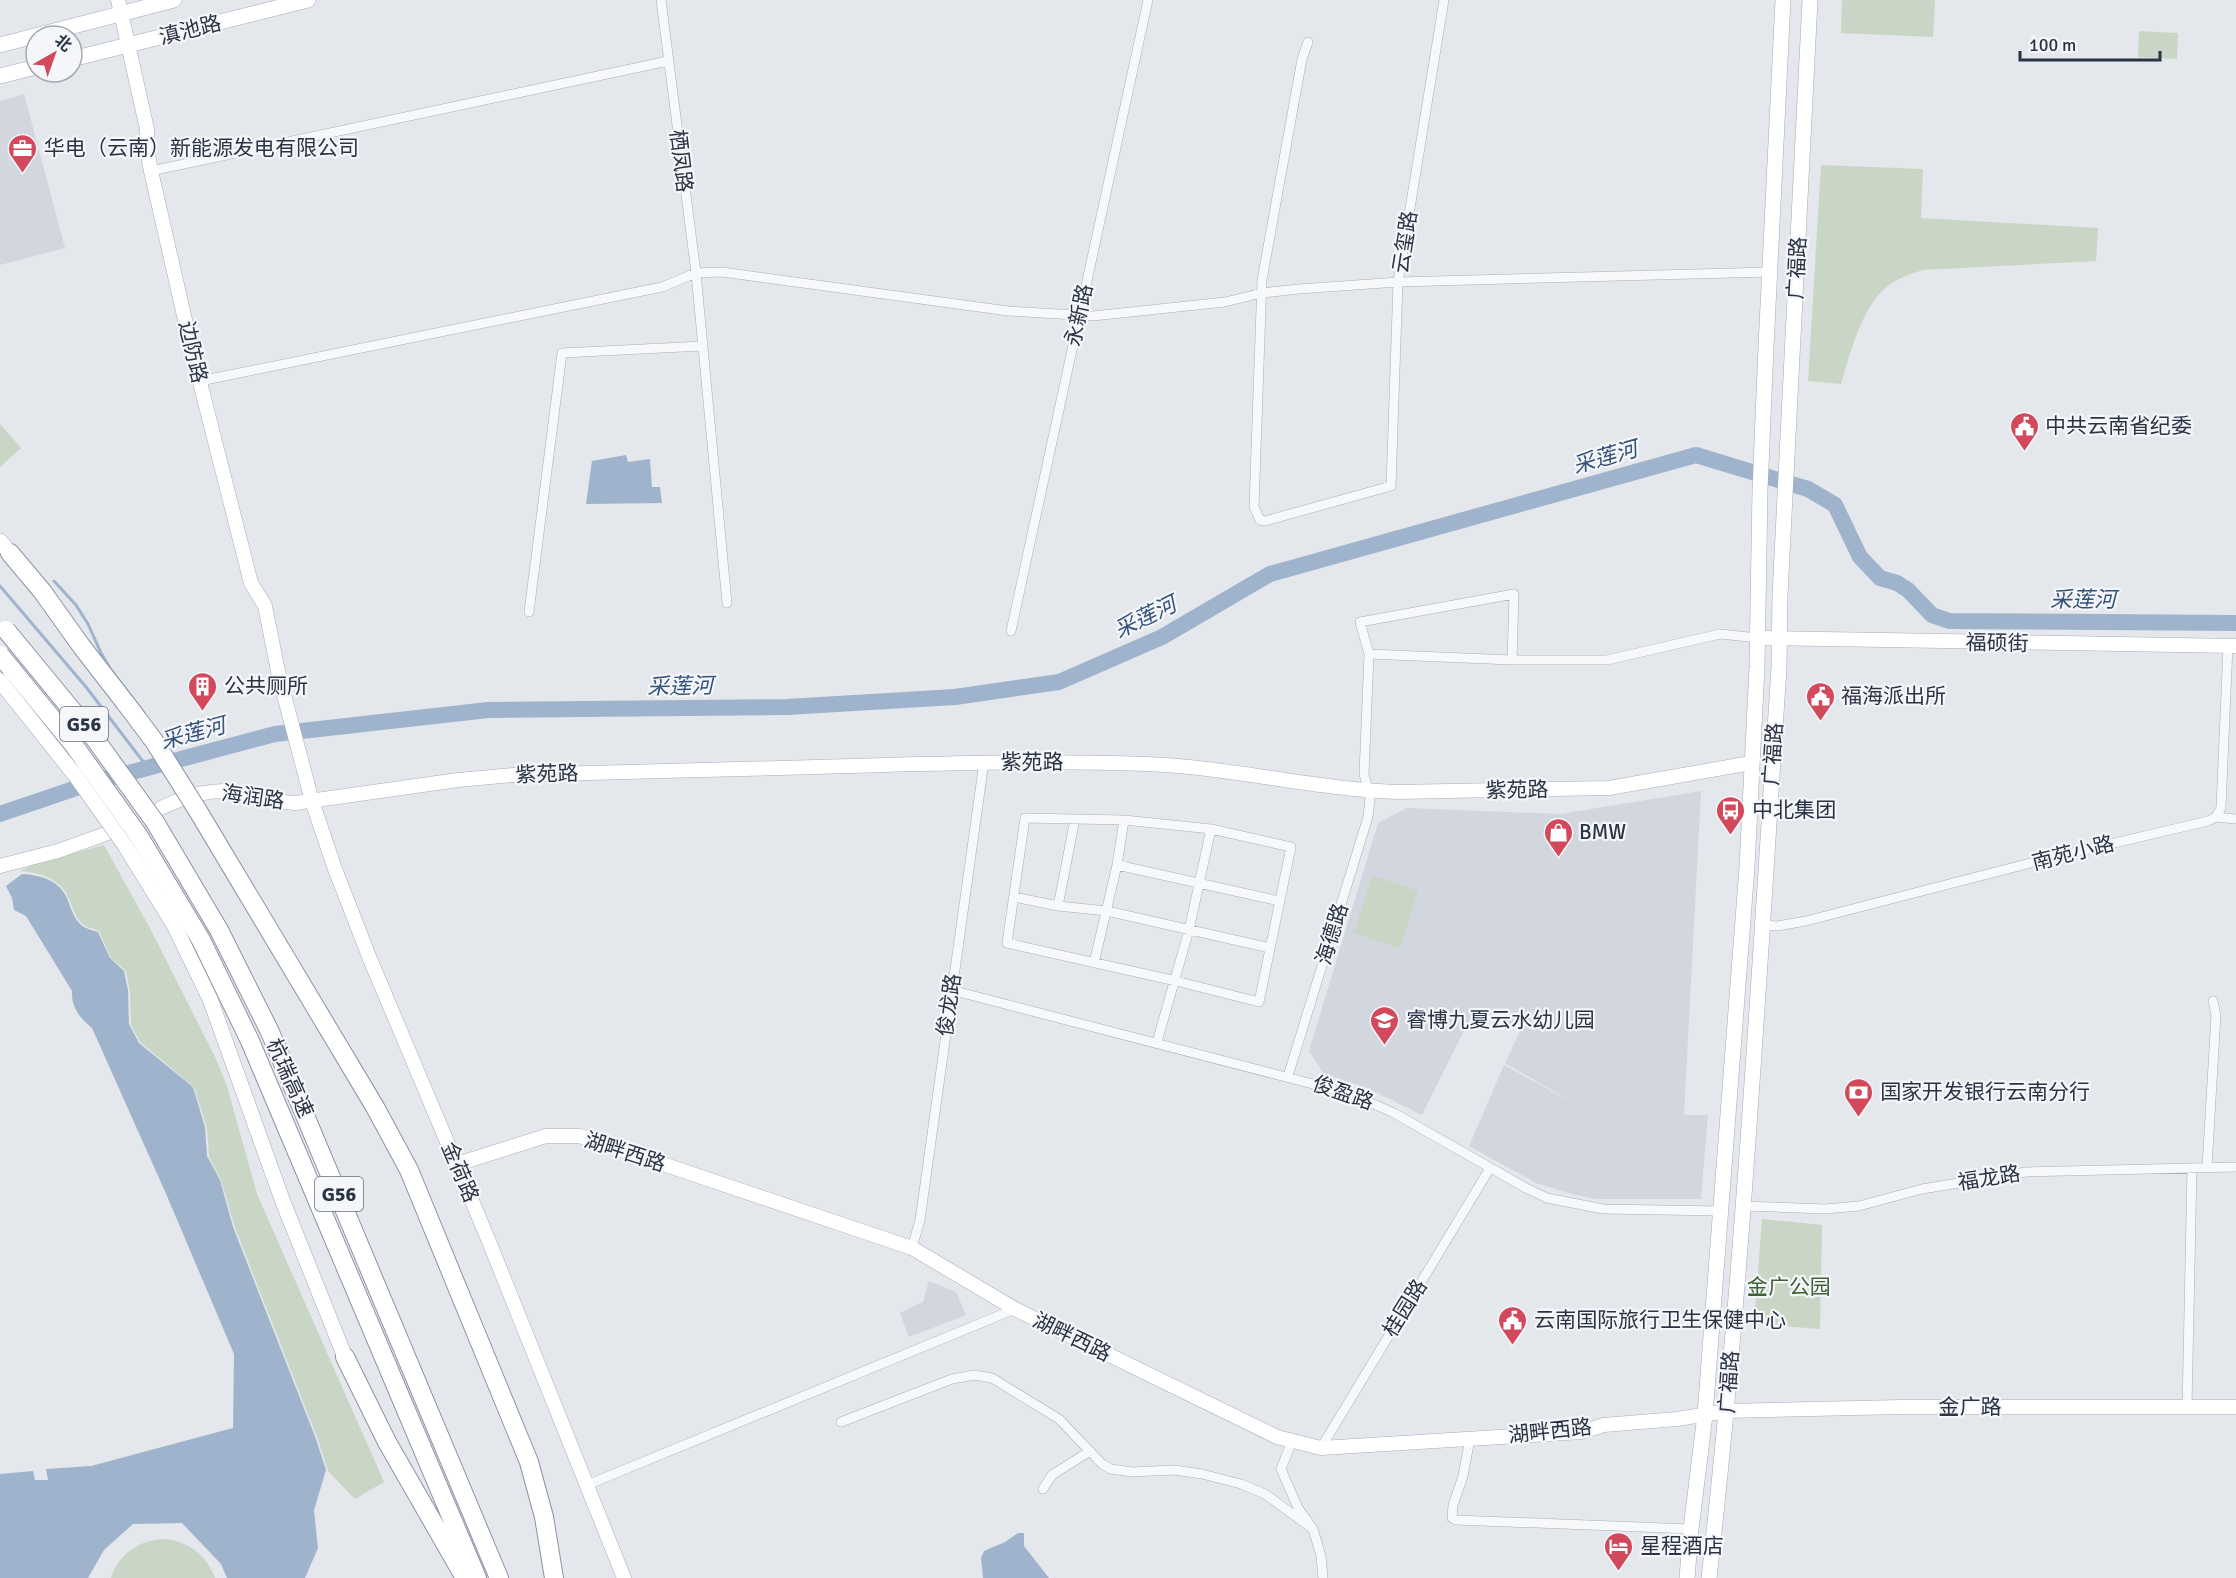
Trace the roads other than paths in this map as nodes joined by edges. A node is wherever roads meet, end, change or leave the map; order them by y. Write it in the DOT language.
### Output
graph roads {
  1 [pos="174,0"];
  2 [pos="308,0"];
  3 [pos="661,0"];
  4 [pos="1148,0"];
  5 [pos="1444,0"];
  6 [pos="1783,0"];
  7 [pos="1810,0"];
  8 [pos="121,7"];
  9 [pos="1308,42"];
  10 [pos="0,45"];
  11 [pos="129,45"];
  12 [pos="84,55"];
  13 [pos="668,61"];
  14 [pos="24,70"];
  15 [pos="0,76"];
  16 [pos="151,171"];
  17 [pos="1770,272"];
  18 [pos="696,273"];
  19 [pos="1398,282"];
  20 [pos="1262,293"];
  21 [pos="1078,315"];
  22 [pos="703,346"];
  23 [pos="200,381"];
  24 [pos="5,547"];
  25 [pos="727,603"];
  26 [pos="529,612"];
  27 [pos="3,627"];
  28 [pos="1011,631"];
  29 [pos="1758,638"];
  30 [pos="1780,640"];
  31 [pos="2232,646"];
  32 [pos="1369,654"];
  33 [pos="0,655"];
  34 [pos="1512,660"];
  35 [pos="0,681"];
  36 [pos="984,762"];
  37 [pos="303,763"];
  38 [pos="1751,764"];
  39 [pos="1367,791"];
  40 [pos="312,801"];
  41 [pos="158,815"];
  42 [pos="2216,817"];
  43 [pos="1075,819"];
  44 [pos="2236,819"];
  45 [pos="1124,820"];
  46 [pos="1211,829"];
  47 [pos="108,833"];
  48 [pos="131,839"];
  49 [pos="1117,865"];
  50 [pos="0,866"];
  51 [pos="1201,882"];
  52 [pos="1014,897"];
  53 [pos="1280,901"];
  54 [pos="1058,906"];
  55 [pos="1107,911"];
  56 [pos="1762,926"];
  57 [pos="1189,930"];
  58 [pos="1270,948"];
  59 [pos="1094,963"];
  60 [pos="1176,981"];
  61 [pos="951,990"];
  62 [pos="2213,1001"];
  63 [pos="1157,1042"];
  64 [pos="1288,1076"];
  65 [pos="457,1164"];
  66 [pos="2207,1167"];
  67 [pos="2236,1167"];
  68 [pos="1490,1168"];
  69 [pos="2192,1168"];
  70 [pos="1744,1206"];
  71 [pos="1721,1211"];
  72 [pos="912,1248"];
  73 [pos="1015,1309"];
  74 [pos="345,1357"];
  75 [pos="2236,1407"];
  76 [pos="2187,1408"];
  77 [pos="1727,1411"];
  78 [pos="1705,1415"];
  79 [pos="841,1422"];
  80 [pos="1470,1438"];
  81 [pos="1292,1442"];
  82 [pos="1321,1448"];
  83 [pos="1090,1451"];
  84 [pos="587,1485"];
  85 [pos="1042,1489"];
  86 [pos="1313,1529"];
  87 [pos="1691,1529"];
  88 [pos="465,1578"];
  89 [pos="477,1578"];
  90 [pos="499,1578"];
  91 [pos="554,1578"];
  92 [pos="624,1578"];
  93 [pos="1323,1578"];
  94 [pos="1688,1578"];
  95 [pos="1709,1578"];
  1 -- 8 [label="main road, 滇池路"];
  2 -- 11 [label="main road, 滇池路"];
  3 -- 13 [label="street, 栖凤路"];
  4 -- 21 [label="street, 永新路"];
  5 -- 19 [label="street, 云玺路"];
  6 -- 17 [label="main road, 广福路"];
  7 -- 30 [label="main road, 广福路"];
  8 -- 10 [label="main road, 滇池路"];
  8 -- 11 [label="street, 边防路"];
  9 -- 20 [label="street"];
  11 -- 12 [label="main road, 滇池路"];
  11 -- 16 [label="street, 边防路"];
  13 -- 16 [label="street"];
  13 -- 18 [label="street, 栖凤路"];
  14 -- 15 [label="main road"];
  16 -- 23 [label="street, 边防路"];
  17 -- 19 [label="street"];
  17 -- 29 [label="main road, 广福路"];
  18 -- 21 [label="street"];
  18 -- 22 [label="street, 栖凤路"];
  18 -- 23 [label="street"];
  19 -- 20 [label="street"];
  19 -- 20 [label="street, 云玺路"];
  20 -- 21 [label="street"];
  21 -- 28 [label="street, 永新路"];
  22 -- 25 [label="street, 栖凤路"];
  22 -- 26 [label="street"];
  23 -- 37 [label="street, 边防路"];
  24 -- 91 [label="highway, bridge"];
  27 -- 41 [label="highway, 杭瑞高速 / G56, bridge"];
  29 -- 30 [label="street, 福硕街"];
  29 -- 34 [label="street"];
  29 -- 38 [label="main road, 广福路"];
  30 -- 31 [label="street, 福硕街"];
  30 -- 56 [label="main road, 广福路"];
  31 -- 42 [label="street"];
  32 -- 34 [label="street"];
  32 -- 34 [label="street, 海德路"];
  32 -- 39 [label="street, 海德路"];
  33 -- 48 [label="highway, 杭瑞高速 / G56, bridge"];
  35 -- 48 [label="main road, bridge"];
  36 -- 39 [label="street, 紫苑路"];
  36 -- 40 [label="street, 紫苑路"];
  36 -- 61 [label="street, 俊龙路"];
  37 -- 40 [label="street, 金荷路"];
  38 -- 39 [label="street, 紫苑路"];
  38 -- 71 [label="main road, 广福路"];
  39 -- 64 [label="street, 海德路"];
  40 -- 41 [label="street, 海润路"];
  40 -- 65 [label="street, 金荷路"];
  41 -- 90 [label="highway, 杭瑞高速 / G56"];
  42 -- 44 [label="street"];
  42 -- 56 [label="street, 南苑小路"];
  43 -- 45 [label="street"];
  43 -- 52 [label="street"];
  43 -- 54 [label="street"];
  45 -- 46 [label="street"];
  45 -- 49 [label="street"];
  46 -- 51 [label="street"];
  46 -- 53 [label="street"];
  47 -- 50 [label="street"];
  48 -- 74 [label="main road"];
  48 -- 89 [label="highway, 杭瑞高速 / G56"];
  49 -- 51 [label="street"];
  49 -- 55 [label="street"];
  51 -- 53 [label="street"];
  51 -- 57 [label="street"];
  52 -- 54 [label="street"];
  52 -- 59 [label="street"];
  53 -- 58 [label="street"];
  54 -- 55 [label="street"];
  55 -- 57 [label="street"];
  55 -- 59 [label="street"];
  56 -- 70 [label="main road, 广福路"];
  57 -- 58 [label="street"];
  57 -- 60 [label="street"];
  58 -- 60 [label="street"];
  59 -- 60 [label="street"];
  60 -- 63 [label="street"];
  61 -- 63 [label="street, 俊盈路"];
  61 -- 72 [label="street, 俊龙路"];
  62 -- 66 [label="street"];
  63 -- 64 [label="street, 俊盈路"];
  64 -- 68 [label="street, 俊盈路"];
  65 -- 72 [label="street, 湖畔西路"];
  65 -- 84 [label="street, 金荷路"];
  66 -- 67 [label="street, 福龙路"];
  66 -- 69 [label="street, 福龙路"];
  68 -- 71 [label="street, 俊盈路"];
  68 -- 82 [label="street, 桂园路"];
  69 -- 70 [label="street, 福龙路"];
  69 -- 76 [label="street"];
  70 -- 77 [label="main road, 广福路"];
  71 -- 78 [label="main road, 广福路"];
  72 -- 73 [label="street, 湖畔西路"];
  73 -- 81 [label="street, 湖畔西路"];
  73 -- 84 [label="street"];
  74 -- 88 [label="highway"];
  75 -- 76 [label="street, 金广路"];
  76 -- 77 [label="street, 金广路"];
  77 -- 78 [label="street, 金广路"];
  77 -- 95 [label="main road, 广福路"];
  78 -- 80 [label="street, 湖畔西路"];
  78 -- 87 [label="main road, 广福路"];
  79 -- 83 [label="street"];
  80 -- 82 [label="street, 湖畔西路"];
  80 -- 87 [label="street"];
  81 -- 82 [label="street, 湖畔西路"];
  81 -- 86 [label="street"];
  83 -- 85 [label="street"];
  83 -- 86 [label="street"];
  84 -- 92 [label="street, 金荷路"];
  86 -- 93 [label="street"];
  87 -- 94 [label="main road, 广福路"];
}
